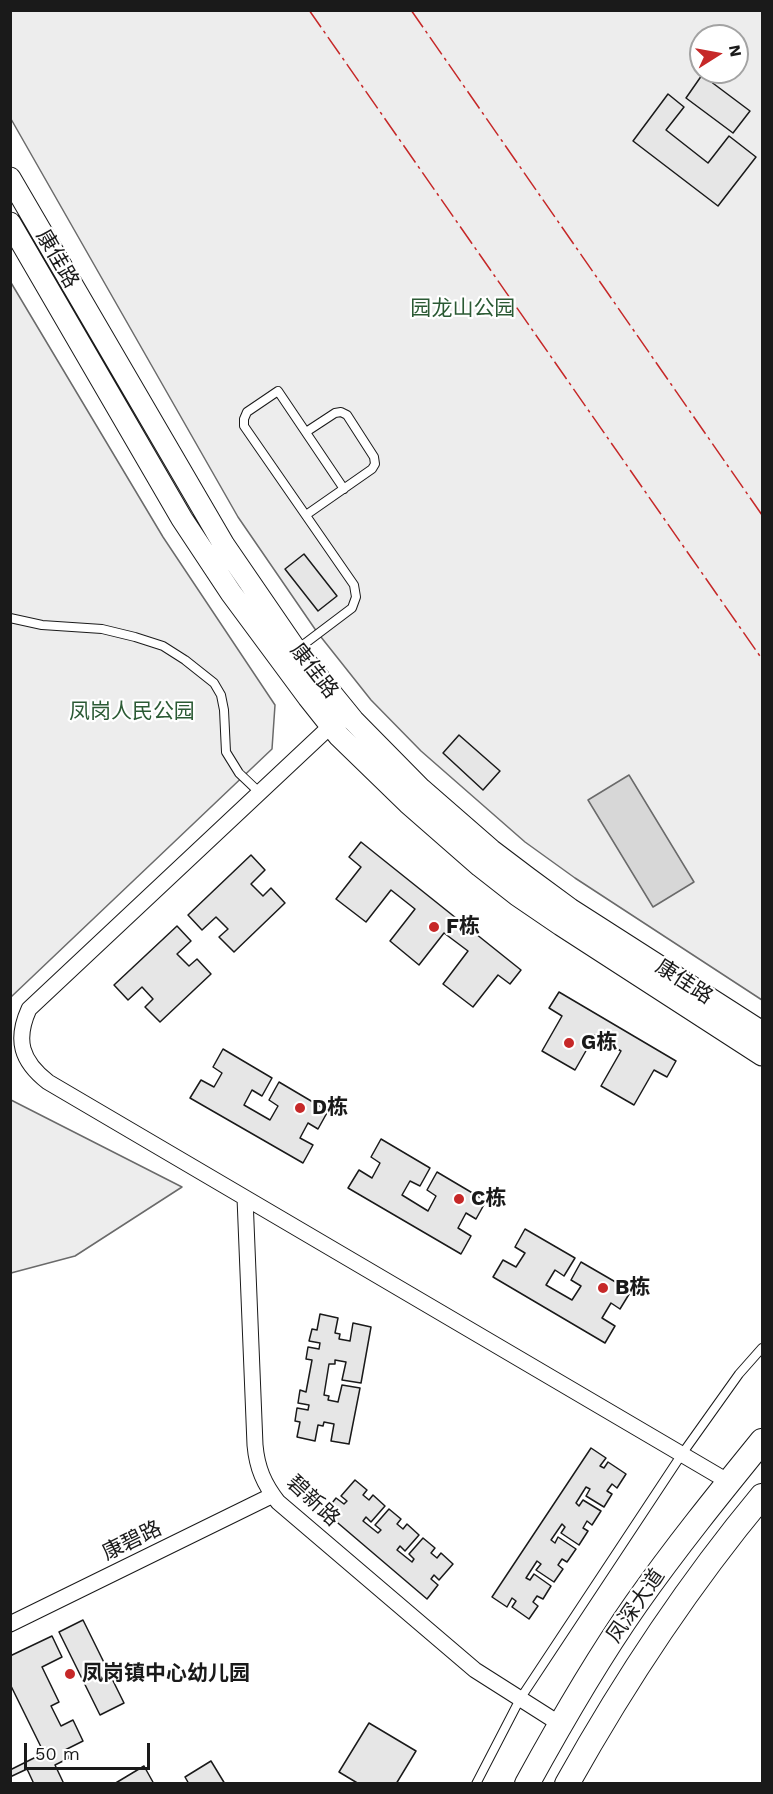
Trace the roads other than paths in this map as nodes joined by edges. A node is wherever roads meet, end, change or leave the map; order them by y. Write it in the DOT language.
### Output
graph roads {
  1 [pos="10,178"];
  2 [pos="10,223"];
  3 [pos="306,432"];
  4 [pos="344,489"];
  5 [pos="306,515"];
  6 [pos="10,618"];
  7 [pos="289,656"];
  8 [pos="338,718"];
  9 [pos="259,792"];
  10 [pos="762,1032"];
  11 [pos="762,1055"];
  12 [pos="245,1198"];
  13 [pos="762,1348"];
  14 [pos="762,1441"];
  15 [pos="682,1454"];
  16 [pos="729,1482"];
  17 [pos="273,1495"];
  18 [pos="762,1496"];
  19 [pos="10,1624"];
  20 [pos="520,1699"];
  21 [pos="560,1724"];
  22 [pos="476,1784"];
  23 [pos="527,1784"];
  24 [pos="567,1784"];
  1 -- 7 [label="street, 康佳路"];
  2 -- 7 [label="street, 康佳路"];
  3 -- 4 [label="lane"];
  3 -- 4 [label="lane"];
  3 -- 5 [label="lane"];
  4 -- 5 [label="lane"];
  5 -- 7 [label="lane"];
  6 -- 9 [label="lane"];
  7 -- 8 [label="street, 康佳路"];
  8 -- 9 [label="street"];
  8 -- 10 [label="street, 康佳路"];
  8 -- 11 [label="street, 康佳路"];
  9 -- 12 [label="street"];
  12 -- 15 [label="street"];
  12 -- 17 [label="street, 碧新路"];
  13 -- 15 [label="lane"];
  14 -- 16 [label="main road, 凤深大道"];
  15 -- 16 [label="street"];
  15 -- 20 [label="lane"];
  16 -- 21 [label="main road, 凤深大道"];
  17 -- 19 [label="street, 康碧路"];
  17 -- 20 [label="street, 碧新路"];
  18 -- 24 [label="main road, 凤深大道"];
  20 -- 21 [label="street, 碧新路"];
  20 -- 22 [label="lane"];
  21 -- 23 [label="main road, 凤深大道"];
}
